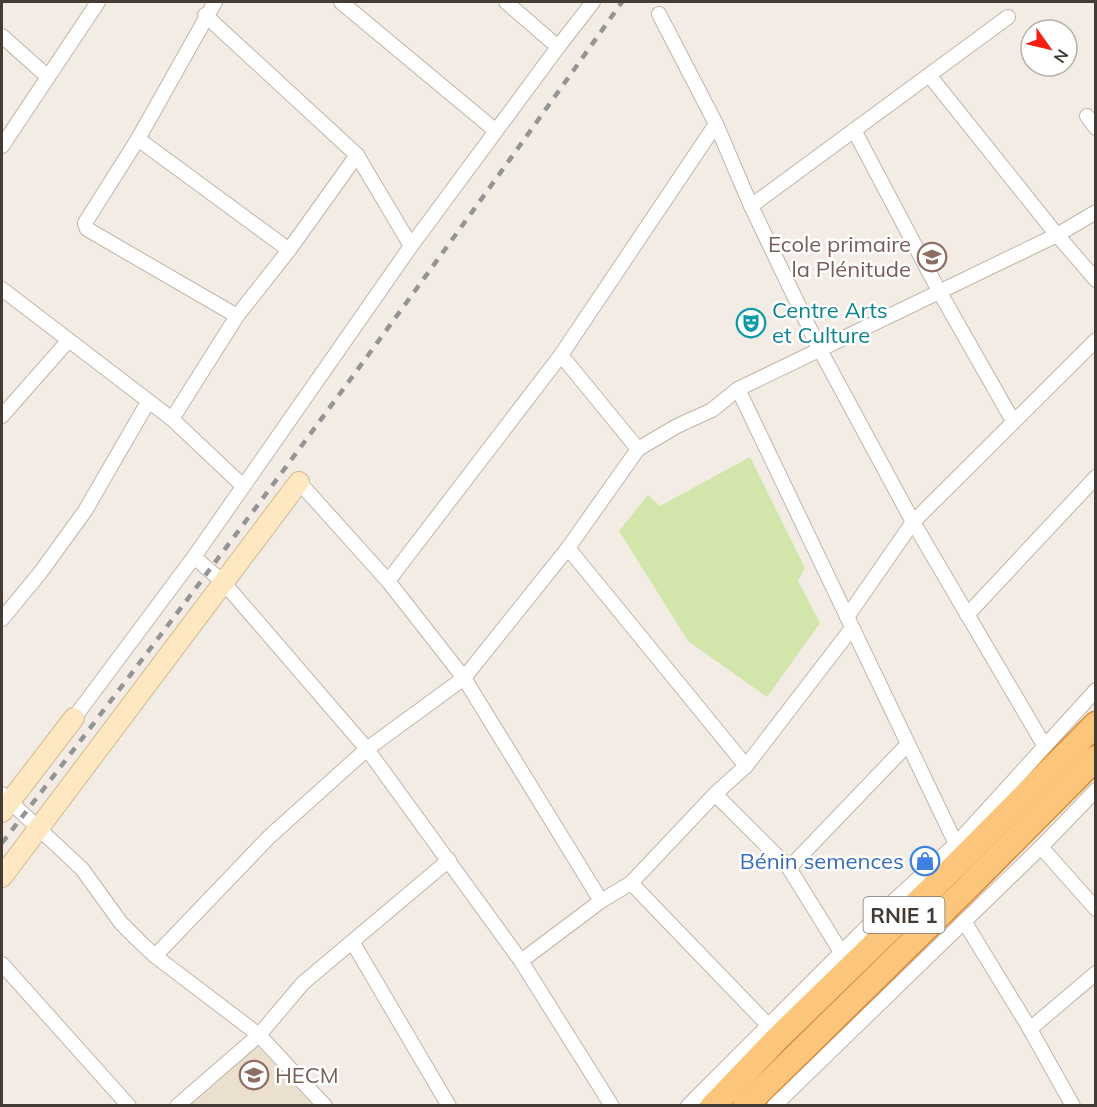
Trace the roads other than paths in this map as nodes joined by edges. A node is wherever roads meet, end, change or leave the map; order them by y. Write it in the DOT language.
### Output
graph roads {
  1 [pos="98,2"];
  2 [pos="215,2"];
  3 [pos="341,2"];
  4 [pos="506,2"];
  5 [pos="593,2"];
  6 [pos="658,14"];
  7 [pos="206,15"];
  8 [pos="1008,16"];
  9 [pos="2,36"];
  10 [pos="558,47"];
  11 [pos="929,75"];
  12 [pos="48,77"];
  13 [pos="1087,116"];
  14 [pos="716,124"];
  15 [pos="1095,128"];
  16 [pos="854,130"];
  17 [pos="496,131"];
  18 [pos="138,139"];
  19 [pos="2,146"];
  20 [pos="357,155"];
  21 [pos="751,206"];
  22 [pos="1095,212"];
  23 [pos="1057,235"];
  24 [pos="411,246"];
  25 [pos="289,250"];
  26 [pos="1095,280"];
  27 [pos="2,288"];
  28 [pos="939,291"];
  29 [pos="237,316"];
  30 [pos="1095,340"];
  31 [pos="68,341"];
  32 [pos="819,348"];
  33 [pos="561,355"];
  34 [pos="738,389"];
  35 [pos="148,402"];
  36 [pos="2,416"];
  37 [pos="172,419"];
  38 [pos="1013,421"];
  39 [pos="638,449"];
  40 [pos="1095,477"];
  41 [pos="298,482"];
  42 [pos="243,486"];
  43 [pos="913,522"];
  44 [pos="568,548"];
  45 [pos="194,557"];
  46 [pos="388,581"];
  47 [pos="224,583"];
  48 [pos="967,615"];
  49 [pos="2,619"];
  50 [pos="850,622"];
  51 [pos="464,678"];
  52 [pos="1095,690"];
  53 [pos="74,718"];
  54 [pos="1095,724"];
  55 [pos="908,744"];
  56 [pos="1044,745"];
  57 [pos="367,749"];
  58 [pos="1095,758"];
  59 [pos="747,766"];
  60 [pos="1095,790"];
  61 [pos="715,794"];
  62 [pos="4,802"];
  63 [pos="38,829"];
  64 [pos="956,844"];
  65 [pos="1041,847"];
  66 [pos="449,860"];
  67 [pos="789,868"];
  68 [pos="2,877"];
  69 [pos="632,883"];
  70 [pos="601,901"];
  71 [pos="1095,909"];
  72 [pos="964,921"];
  73 [pos="353,943"];
  74 [pos="841,952"];
  75 [pos="155,956"];
  76 [pos="521,961"];
  77 [pos="2,964"];
  78 [pos="1095,974"];
  79 [pos="768,1025"];
  80 [pos="1030,1029"];
  81 [pos="259,1035"];
  82 [pos="129,1106"];
  83 [pos="177,1106"];
  84 [pos="325,1106"];
  85 [pos="449,1106"];
  86 [pos="612,1106"];
  87 [pos="688,1106"];
  88 [pos="714,1106"];
  89 [pos="746,1106"];
  90 [pos="774,1106"];
  91 [pos="1073,1106"];
  1 -- 12 [label="street"];
  2 -- 7 [label="street"];
  3 -- 17 [label="street"];
  4 -- 10 [label="street"];
  5 -- 10 [label="street"];
  6 -- 14 [label="street"];
  7 -- 18 [label="street"];
  7 -- 20 [label="street"];
  8 -- 11 [label="street"];
  9 -- 12 [label="street"];
  10 -- 17 [label="street"];
  11 -- 16 [label="street"];
  11 -- 23 [label="street"];
  12 -- 19 [label="street"];
  13 -- 15 [label="street"];
  14 -- 21 [label="street"];
  14 -- 33 [label="street"];
  16 -- 21 [label="street"];
  16 -- 28 [label="street"];
  17 -- 24 [label="street"];
  18 -- 25 [label="street"];
  18 -- 29 [label="street"];
  20 -- 24 [label="street"];
  20 -- 25 [label="street"];
  21 -- 32 [label="street"];
  22 -- 23 [label="street"];
  23 -- 26 [label="street"];
  23 -- 28 [label="street"];
  24 -- 42 [label="street"];
  25 -- 29 [label="street"];
  27 -- 31 [label="street"];
  28 -- 32 [label="street"];
  28 -- 38 [label="street"];
  29 -- 37 [label="street"];
  30 -- 38 [label="street"];
  31 -- 35 [label="street"];
  31 -- 36 [label="street"];
  32 -- 34 [label="street"];
  32 -- 43 [label="street"];
  33 -- 39 [label="street"];
  33 -- 46 [label="street"];
  34 -- 39 [label="street"];
  34 -- 50 [label="street"];
  35 -- 37 [label="street"];
  35 -- 49 [label="street"];
  37 -- 42 [label="street"];
  38 -- 43 [label="street"];
  39 -- 44 [label="street"];
  40 -- 48 [label="street"];
  41 -- 46 [label="street"];
  41 -- 47 [label="main road"];
  42 -- 45 [label="street"];
  43 -- 48 [label="street"];
  43 -- 50 [label="street"];
  44 -- 51 [label="street"];
  44 -- 59 [label="street"];
  45 -- 47 [label="street"];
  45 -- 53 [label="street"];
  46 -- 51 [label="street"];
  47 -- 57 [label="street"];
  47 -- 63 [label="main road"];
  48 -- 56 [label="street"];
  50 -- 55 [label="street"];
  50 -- 59 [label="street"];
  51 -- 57 [label="street"];
  51 -- 70 [label="street"];
  52 -- 56 [label="street"];
  53 -- 62 [label="main road"];
  54 -- 88 [label="highway, RNIE 1"];
  55 -- 64 [label="street"];
  55 -- 67 [label="street"];
  56 -- 64 [label="street"];
  57 -- 66 [label="street"];
  57 -- 75 [label="street"];
  58 -- 89 [label="highway, RNIE 1"];
  59 -- 61 [label="street"];
  60 -- 65 [label="street"];
  61 -- 67 [label="street"];
  61 -- 69 [label="street"];
  62 -- 63 [label="street"];
  63 -- 68 [label="main road"];
  63 -- 75 [label="street"];
  64 -- 74 [label="street"];
  65 -- 71 [label="street"];
  65 -- 72 [label="street"];
  66 -- 73 [label="street"];
  66 -- 76 [label="street"];
  67 -- 74 [label="street"];
  69 -- 70 [label="street"];
  69 -- 79 [label="street"];
  70 -- 76 [label="street"];
  72 -- 80 [label="street"];
  72 -- 90 [label="street"];
  73 -- 81 [label="street"];
  73 -- 85 [label="street"];
  74 -- 79 [label="street"];
  75 -- 81 [label="street"];
  76 -- 86 [label="street"];
  77 -- 82 [label="street"];
  78 -- 80 [label="street"];
  79 -- 87 [label="street"];
  80 -- 91 [label="street"];
  81 -- 83 [label="street"];
  81 -- 84 [label="street"];
}
